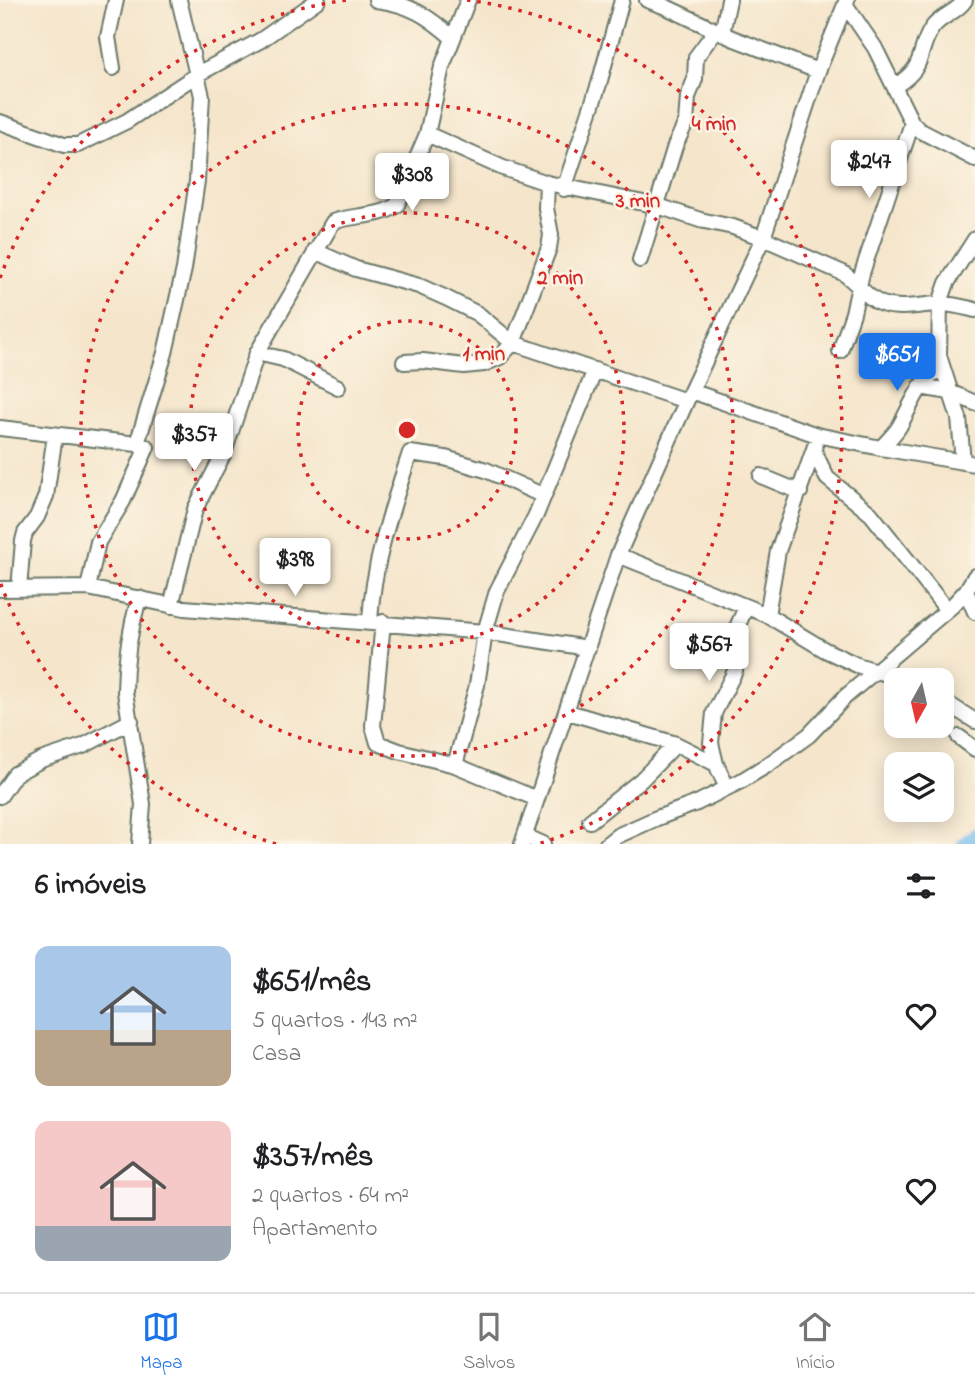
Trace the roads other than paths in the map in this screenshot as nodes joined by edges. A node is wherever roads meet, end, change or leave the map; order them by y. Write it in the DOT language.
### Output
graph roads {
  1 [pos="116,0"];
  2 [pos="179,0"];
  3 [pos="318,0"];
  4 [pos="376,0"];
  5 [pos="468,0"];
  6 [pos="622,0"];
  7 [pos="647,0"];
  8 [pos="729,0"];
  9 [pos="965,0"];
  10 [pos="846,2"];
  11 [pos="719,32"];
  12 [pos="453,38"];
  13 [pos="113,68"];
  14 [pos="818,71"];
  15 [pos="198,74"];
  16 [pos="895,86"];
  17 [pos="0,122"];
  18 [pos="912,123"];
  19 [pos="427,134"];
  20 [pos="975,159"];
  21 [pos="547,183"];
  22 [pos="564,188"];
  23 [pos="658,206"];
  24 [pos="763,237"];
  25 [pos="975,239"];
  26 [pos="315,251"];
  27 [pos="640,260"];
  28 [pos="859,286"];
  29 [pos="940,303"];
  30 [pos="975,310"];
  31 [pos="513,343"];
  32 [pos="840,351"];
  33 [pos="257,353"];
  34 [pos="404,362"];
  35 [pos="941,368"];
  36 [pos="595,369"];
  37 [pos="338,387"];
  38 [pos="920,387"];
  39 [pos="950,392"];
  40 [pos="689,396"];
  41 [pos="975,403"];
  42 [pos="0,428"];
  43 [pos="55,435"];
  44 [pos="817,435"];
  45 [pos="137,444"];
  46 [pos="881,448"];
  47 [pos="814,451"];
  48 [pos="969,463"];
  49 [pos="761,475"];
  50 [pos="800,492"];
  51 [pos="544,496"];
  52 [pos="618,555"];
  53 [pos="975,576"];
  54 [pos="88,588"];
  55 [pos="0,589"];
  56 [pos="19,589"];
  57 [pos="966,591"];
  58 [pos="139,597"];
  59 [pos="171,606"];
  60 [pos="747,607"];
  61 [pos="947,610"];
  62 [pos="975,612"];
  63 [pos="767,615"];
  64 [pos="377,622"];
  65 [pos="485,632"];
  66 [pos="588,648"];
  67 [pos="878,670"];
  68 [pos="884,672"];
  69 [pos="954,708"];
  70 [pos="568,712"];
  71 [pos="131,721"];
  72 [pos="975,721"];
  73 [pos="958,737"];
  74 [pos="676,744"];
  75 [pos="975,749"];
  76 [pos="716,764"];
  77 [pos="455,765"];
  78 [pos="727,788"];
  79 [pos="0,796"];
  80 [pos="537,799"];
  81 [pos="590,821"];
  82 [pos="524,840"];
  83 [pos="140,844"];
  84 [pos="543,844"];
  85 [pos="607,844"];
  1 -- 13 [label="street"];
  2 -- 15 [label="street"];
  3 -- 15 [label="street"];
  4 -- 12 [label="street"];
  5 -- 12 [label="street"];
  6 -- 22 [label="street"];
  7 -- 11 [label="street"];
  8 -- 11 [label="street"];
  9 -- 16 [label="street"];
  10 -- 14 [label="street"];
  10 -- 16 [label="street"];
  11 -- 14 [label="street"];
  11 -- 23 [label="street"];
  12 -- 19 [label="street"];
  14 -- 24 [label="street"];
  15 -- 17 [label="street"];
  15 -- 45 [label="street"];
  16 -- 18 [label="street"];
  18 -- 20 [label="street"];
  18 -- 28 [label="street"];
  19 -- 21 [label="street"];
  19 -- 26 [label="street"];
  21 -- 22 [label="street"];
  21 -- 31 [label="street"];
  22 -- 23 [label="street"];
  23 -- 24 [label="street"];
  23 -- 27 [label="street"];
  24 -- 28 [label="street"];
  24 -- 40 [label="street"];
  25 -- 29 [label="street"];
  26 -- 31 [label="street"];
  26 -- 33 [label="street"];
  28 -- 29 [label="street"];
  28 -- 32 [label="street"];
  29 -- 30 [label="street"];
  29 -- 35 [label="street"];
  31 -- 34 [label="street"];
  31 -- 36 [label="street"];
  33 -- 37 [label="street"];
  33 -- 59 [label="street"];
  35 -- 38 [label="street"];
  35 -- 39 [label="street"];
  36 -- 40 [label="street"];
  36 -- 51 [label="street"];
  38 -- 39 [label="street"];
  38 -- 46 [label="street"];
  39 -- 41 [label="street"];
  39 -- 48 [label="street"];
  40 -- 44 [label="street"];
  40 -- 52 [label="street"];
  42 -- 43 [label="street"];
  43 -- 45 [label="street"];
  43 -- 56 [label="street"];
  44 -- 46 [label="street"];
  44 -- 47 [label="street"];
  45 -- 54 [label="street"];
  46 -- 48 [label="street"];
  47 -- 50 [label="street"];
  47 -- 61 [label="street"];
  49 -- 50 [label="street"];
  50 -- 63 [label="street"];
  51 -- 64 [label="street"];
  51 -- 65 [label="street"];
  52 -- 60 [label="street"];
  52 -- 66 [label="street"];
  53 -- 57 [label="street"];
  54 -- 56 [label="street"];
  54 -- 58 [label="street"];
  55 -- 56 [label="street"];
  57 -- 61 [label="street"];
  57 -- 62 [label="street"];
  58 -- 59 [label="street"];
  58 -- 71 [label="street"];
  59 -- 64 [label="street"];
  60 -- 63 [label="street"];
  60 -- 76 [label="street"];
  61 -- 67 [label="street"];
  63 -- 67 [label="street"];
  64 -- 65 [label="street"];
  64 -- 77 [label="street"];
  65 -- 66 [label="street"];
  65 -- 77 [label="street"];
  66 -- 70 [label="street"];
  67 -- 68 [label="street"];
  67 -- 78 [label="street"];
  69 -- 72 [label="street"];
  70 -- 74 [label="street"];
  70 -- 80 [label="street"];
  71 -- 79 [label="street"];
  71 -- 83 [label="street"];
  73 -- 75 [label="street"];
  74 -- 76 [label="street"];
  74 -- 81 [label="street"];
  76 -- 78 [label="street"];
  77 -- 80 [label="street"];
  78 -- 85 [label="street"];
  80 -- 82 [label="street"];
  82 -- 84 [label="street"];
}
